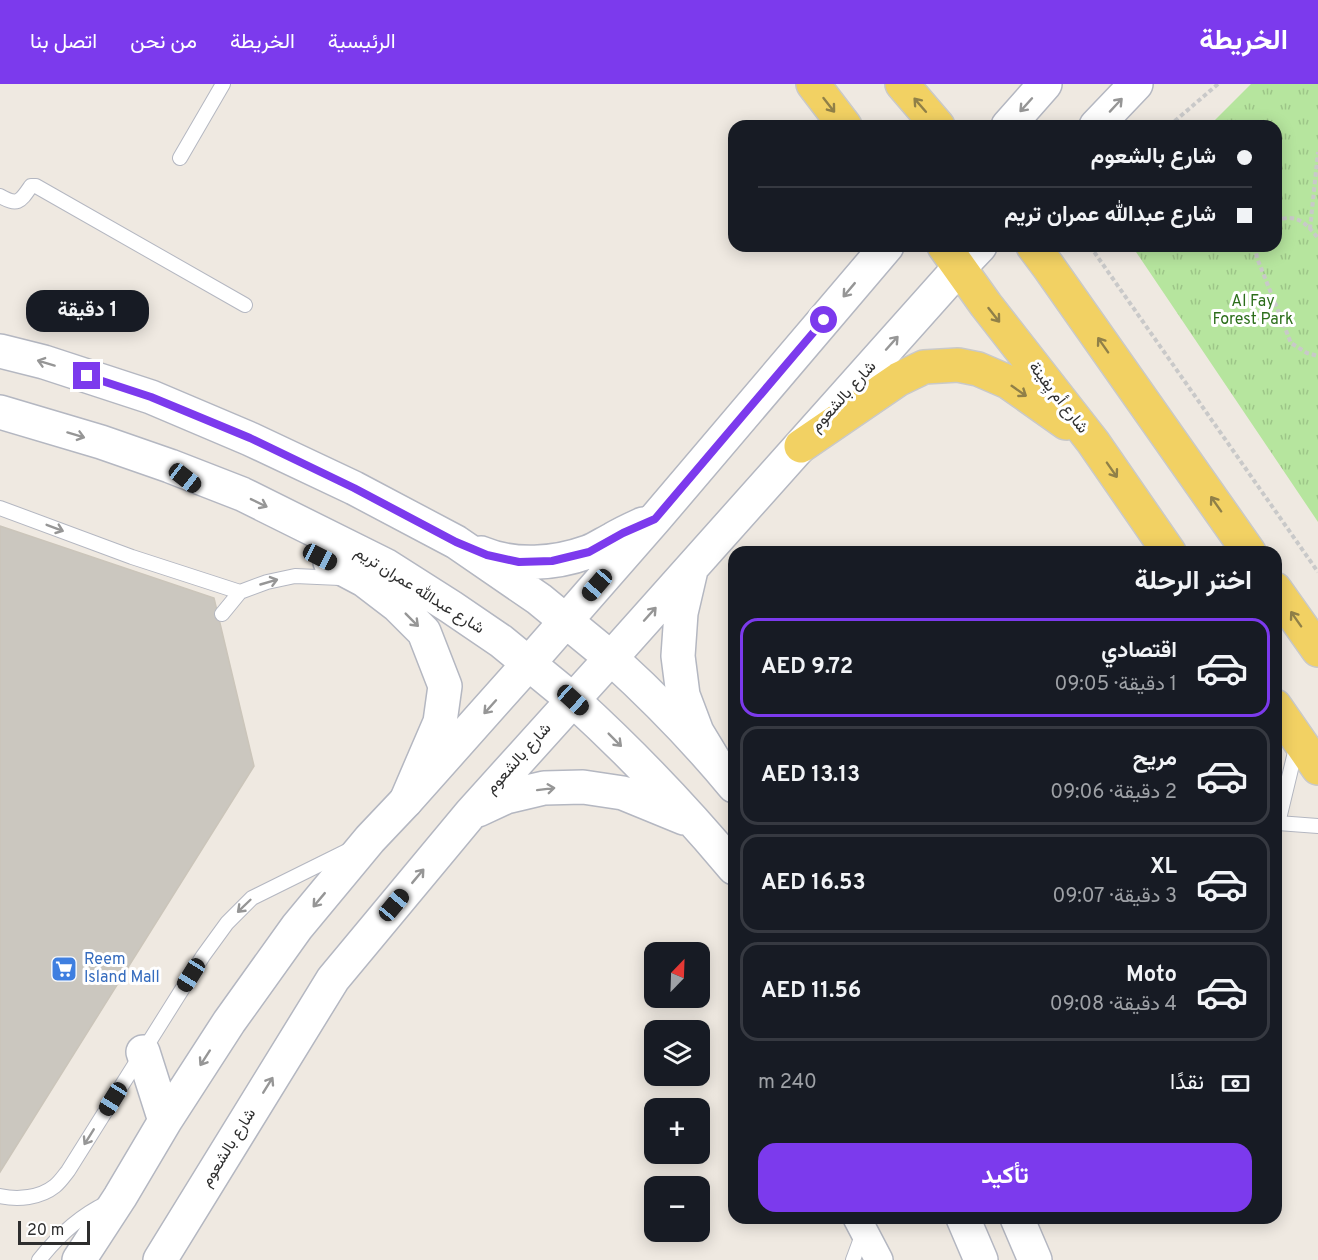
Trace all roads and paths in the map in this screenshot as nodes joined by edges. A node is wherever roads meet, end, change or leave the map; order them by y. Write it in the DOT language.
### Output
graph roads {
  1 [pos="223,84"];
  2 [pos="813,84"];
  3 [pos="902,84"];
  4 [pos="1045,84"];
  5 [pos="1136,84"];
  6 [pos="1218,84"];
  7 [pos="840,120"];
  8 [pos="933,120"];
  9 [pos="1013,120"];
  10 [pos="1102,120"];
  11 [pos="1176,120"];
  12 [pos="1318,152"];
  13 [pos="180,158"];
  14 [pos="0,196"];
  15 [pos="1282,220"];
  16 [pos="1310,229"];
  17 [pos="1318,238"];
  18 [pos="882,252"];
  19 [pos="1038,252"];
  20 [pos="1094,252"];
  21 [pos="1256,252"];
  22 [pos="961,253"];
  23 [pos="245,305"];
  24 [pos="0,351"];
  25 [pos="1318,356"];
  26 [pos="0,412"];
  27 [pos="1093,442"];
  28 [pos="801,446"];
  29 [pos="170,466"];
  30 [pos="0,508"];
  31 [pos="655,519"];
  32 [pos="456,542"];
  33 [pos="1165,546"];
  34 [pos="1245,546"];
  35 [pos="132,557"];
  36 [pos="692,567"];
  37 [pos="1318,572"];
  38 [pos="146,573"];
  39 [pos="364,580"];
  40 [pos="240,592"];
  41 [pos="428,592"];
  42 [pos="1282,599"];
  43 [pos="222,614"];
  44 [pos="566,621"];
  45 [pos="1318,650"];
  46 [pos="611,658"];
  47 [pos="529,663"];
  48 [pos="573,700"];
  49 [pos="1282,716"];
  50 [pos="1298,739"];
  51 [pos="1318,768"];
  52 [pos="725,776"];
  53 [pos="406,801"];
  54 [pos="1282,801"];
  55 [pos="471,813"];
  56 [pos="696,823"];
  57 [pos="1282,824"];
  58 [pos="1318,826"];
  59 [pos="369,840"];
  60 [pos="728,861"];
  61 [pos="142,1052"];
  62 [pos="165,1121"];
  63 [pos="0,1196"];
  64 [pos="120,1197"];
  65 [pos="966,1224"];
  66 [pos="1020,1224"];
  67 [pos="860,1225"];
  68 [pos="181,1226"];
  69 [pos="39,1260"];
  70 [pos="78,1260"];
  71 [pos="160,1260"];
  72 [pos="170,1260"];
  73 [pos="854,1260"];
  74 [pos="879,1260"];
  75 [pos="981,1260"];
  76 [pos="1035,1260"];
  1 -- 13 [label="lane"];
  2 -- 7 [label="main road, one-way"];
  8 -- 3 [label="main road, one-way"];
  4 -- 9 [label="main road, one-way"];
  10 -- 5 [label="main road, one-way"];
  6 -- 11 [label="path"];
  12 -- 16 [label="path"];
  14 -- 23 [label="lane"];
  15 -- 16 [label="path"];
  16 -- 17 [label="path"];
  18 -- 31 [label="main road, one-way"];
  34 -- 19 [label="main road, one-way"];
  20 -- 37 [label="path"];
  21 -- 25 [label="path"];
  22 -- 27 [label="main road, شارع أم يِفينة, one-way"];
  28 -- 22 [label="main road, شارع بالشعوم, one-way"];
  32 -- 24 [label="main road, one-way"];
  26 -- 29 [label="main road, شارع عبدالله عمران تريم, one-way"];
  28 -- 27 [label="main road, one-way"];
  27 -- 33 [label="main road, شارع أم يِفينة, one-way"];
  28 -- 36 [label="main road, شارع بالشعوم"];
  29 -- 39 [label="main road"];
  29 -- 41 [label="main road, شارع عبدالله عمران تريم, one-way"];
  30 -- 35 [label="lane, one-way"];
  31 -- 32 [label="main road"];
  31 -- 44 [label="main road"];
  32 -- 44 [label="main road"];
  35 -- 38 [label="lane"];
  35 -- 40 [label="lane"];
  46 -- 36 [label="main road, شارع بالشعوم, one-way"];
  36 -- 52 [label="main road"];
  40 -- 39 [label="lane, one-way"];
  39 -- 41 [label="lane"];
  39 -- 53 [label="main road, one-way"];
  40 -- 43 [label="lane"];
  41 -- 47 [label="main road, شارع عبدالله عمران تريم"];
  45 -- 42 [label="main road, one-way"];
  44 -- 46 [label="main road"];
  44 -- 47 [label="main road"];
  46 -- 48 [label="main road, شارع بالشعوم"];
  46 -- 52 [label="main road"];
  47 -- 48 [label="main road, شارع عبدالله عمران تريم"];
  47 -- 53 [label="main road, one-way"];
  48 -- 55 [label="main road, شارع بالشعوم"];
  48 -- 56 [label="main road, شارع عبدالله عمران تريم, one-way"];
  49 -- 50 [label="main road"];
  50 -- 51 [label="main road"];
  50 -- 54 [label="lane"];
  53 -- 59 [label="main road"];
  55 -- 56 [label="main road, one-way"];
  68 -- 55 [label="main road, شارع بالشعوم, one-way"];
  56 -- 60 [label="main road, شارع عبدالله عمران تريم"];
  57 -- 58 [label="lane"];
  59 -- 61 [label="lane, one-way"];
  59 -- 62 [label="main road, one-way"];
  61 -- 62 [label="main road"];
  61 -- 63 [label="lane, one-way"];
  62 -- 64 [label="main road"];
  64 -- 69 [label="lane"];
  64 -- 70 [label="main road"];
  65 -- 75 [label="main road"];
  66 -- 76 [label="main road"];
  67 -- 73 [label="lane"];
  67 -- 74 [label="street"];
  68 -- 71 [label="main road, شارع بالشعوم"];
  68 -- 72 [label="main road"];
}
